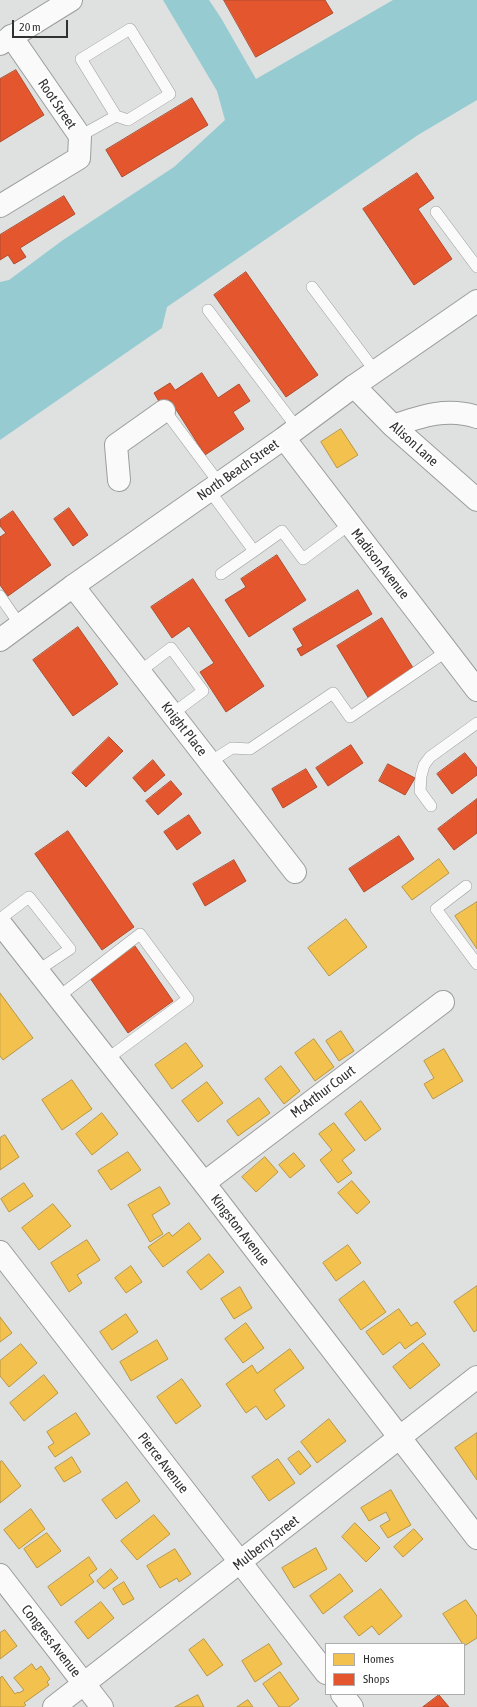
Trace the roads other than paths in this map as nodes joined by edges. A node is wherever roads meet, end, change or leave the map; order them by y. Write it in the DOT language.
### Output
graph roads {
  1 [pos="71,0"];
  2 [pos="6,40"];
  3 [pos="116,116"];
  4 [pos="80,136"];
  5 [pos="0,206"];
  6 [pos="436,212"];
  7 [pos="477,267"];
  8 [pos="312,287"];
  9 [pos="477,301"];
  10 [pos="208,310"];
  11 [pos="375,371"];
  12 [pos="354,386"];
  13 [pos="163,409"];
  14 [pos="477,417"];
  15 [pos="393,426"];
  16 [pos="291,433"];
  17 [pos="119,480"];
  18 [pos="214,487"];
  19 [pos="477,500"];
  20 [pos="350,524"];
  21 [pos="254,551"];
  22 [pos="221,574"];
  23 [pos="73,586"];
  24 [pos="0,596"];
  25 [pos="20,625"];
  26 [pos="0,640"];
  27 [pos="447,651"];
  28 [pos="139,672"];
  29 [pos="477,690"];
  30 [pos="172,714"];
  31 [pos="477,723"];
  32 [pos="210,762"];
  33 [pos="431,806"];
  34 [pos="295,872"];
  35 [pos="466,886"];
  36 [pos="0,919"];
  37 [pos="0,923"];
  38 [pos="477,964"];
  39 [pos="37,971"];
  40 [pos="57,998"];
  41 [pos="443,1002"];
  42 [pos="107,1059"];
  43 [pos="204,1183"];
  44 [pos="0,1252"];
  45 [pos="477,1377"];
  46 [pos="400,1438"];
  47 [pos="477,1538"];
  48 [pos="241,1563"];
  49 [pos="0,1575"];
  50 [pos="325,1672"];
  51 [pos="85,1684"];
  52 [pos="343,1695"];
  53 [pos="54,1707"];
  54 [pos="102,1707"];
  55 [pos="352,1707"];
  1 -- 2 [label="street"];
  2 -- 4 [label="street, Root Street"];
  3 -- 3 [label="lane"];
  3 -- 4 [label="lane"];
  4 -- 5 [label="street, Root Street"];
  6 -- 7 [label="lane"];
  8 -- 11 [label="lane"];
  9 -- 11 [label="street, North Beach Street"];
  10 -- 16 [label="lane"];
  11 -- 12 [label="street, North Beach Street"];
  12 -- 15 [label="street, Alison Lane"];
  12 -- 16 [label="street, North Beach Street"];
  13 -- 17 [label="street"];
  13 -- 18 [label="lane"];
  14 -- 15 [label="street"];
  15 -- 19 [label="street, Alison Lane"];
  16 -- 18 [label="street, North Beach Street"];
  16 -- 20 [label="street, Madison Avenue"];
  18 -- 21 [label="lane"];
  18 -- 23 [label="street, North Beach Street"];
  20 -- 21 [label="lane"];
  20 -- 27 [label="street, Madison Avenue"];
  21 -- 22 [label="lane"];
  23 -- 25 [label="street, North Beach Street"];
  23 -- 28 [label="street, Knight Place"];
  24 -- 25 [label="lane"];
  25 -- 26 [label="street, North Beach Street"];
  27 -- 29 [label="street, Madison Avenue"];
  27 -- 32 [label="lane"];
  28 -- 30 [label="street, Knight Place"];
  28 -- 30 [label="lane"];
  30 -- 32 [label="street, Knight Place"];
  31 -- 33 [label="lane"];
  32 -- 34 [label="street, Knight Place"];
  35 -- 38 [label="lane"];
  36 -- 39 [label="lane"];
  37 -- 39 [label="street, Kingston Avenue"];
  39 -- 40 [label="street, Kingston Avenue"];
  40 -- 42 [label="street, Kingston Avenue"];
  40 -- 42 [label="lane"];
  41 -- 43 [label="street, McArthur Court"];
  42 -- 43 [label="street, Kingston Avenue"];
  43 -- 46 [label="street, Kingston Avenue"];
  44 -- 48 [label="street, Pierce Avenue"];
  45 -- 46 [label="street, Mulberry Street"];
  46 -- 47 [label="street, Kingston Avenue"];
  46 -- 48 [label="street, Mulberry Street"];
  48 -- 50 [label="street, Pierce Avenue"];
  48 -- 51 [label="street, Mulberry Street"];
  49 -- 51 [label="street, Congress Avenue"];
  51 -- 53 [label="street, Mulberry Street"];
  51 -- 54 [label="street, Congress Avenue"];
  52 -- 55 [label="street"];
}
